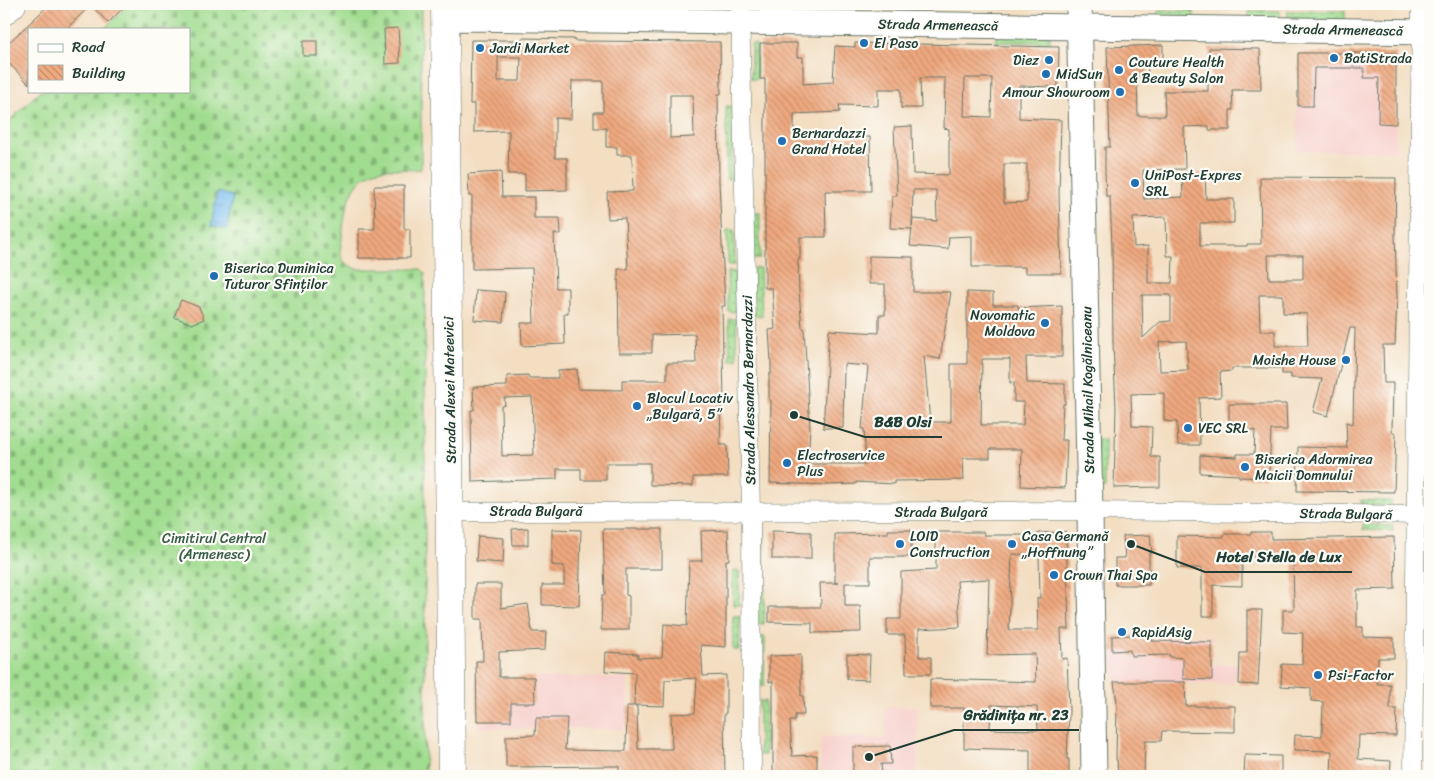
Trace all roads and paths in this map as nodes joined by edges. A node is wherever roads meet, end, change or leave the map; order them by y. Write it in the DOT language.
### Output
graph roads {
  1 [pos="12,4"];
  2 [pos="1420,4"];
  3 [pos="4,11"];
  4 [pos="446,12"];
  5 [pos="741,13"];
  6 [pos="1079,15"];
  7 [pos="1425,32"];
  8 [pos="1090,511"];
  9 [pos="451,512"];
  10 [pos="751,512"];
  11 [pos="1423,515"];
  12 [pos="452,776"];
  13 [pos="752,776"];
  14 [pos="1094,776"];
  15 [pos="1414,776"];
  1 -- 3 [label="main road"];
  2 -- 7 [label="street"];
  4 -- 5 [label="main road, Strada Armenească"];
  4 -- 9 [label="main road, Strada Alexei Mateevici"];
  5 -- 6 [label="main road, Strada Armenească"];
  5 -- 10 [label="street, Strada Alessandro Bernardazzi"];
  6 -- 7 [label="main road, Strada Armenească"];
  6 -- 8 [label="main road, Strada Mihail Kogălniceanu"];
  7 -- 11 [label="street"];
  8 -- 10 [label="street, Strada Bulgară"];
  8 -- 11 [label="street, Strada Bulgară"];
  8 -- 14 [label="main road, Strada Mihail Kogălniceanu"];
  9 -- 10 [label="street, Strada Bulgară"];
  9 -- 12 [label="main road, Strada Alexei Mateevici"];
  10 -- 13 [label="street, Strada Alessandro Bernardazzi"];
  11 -- 15 [label="street"];
}
